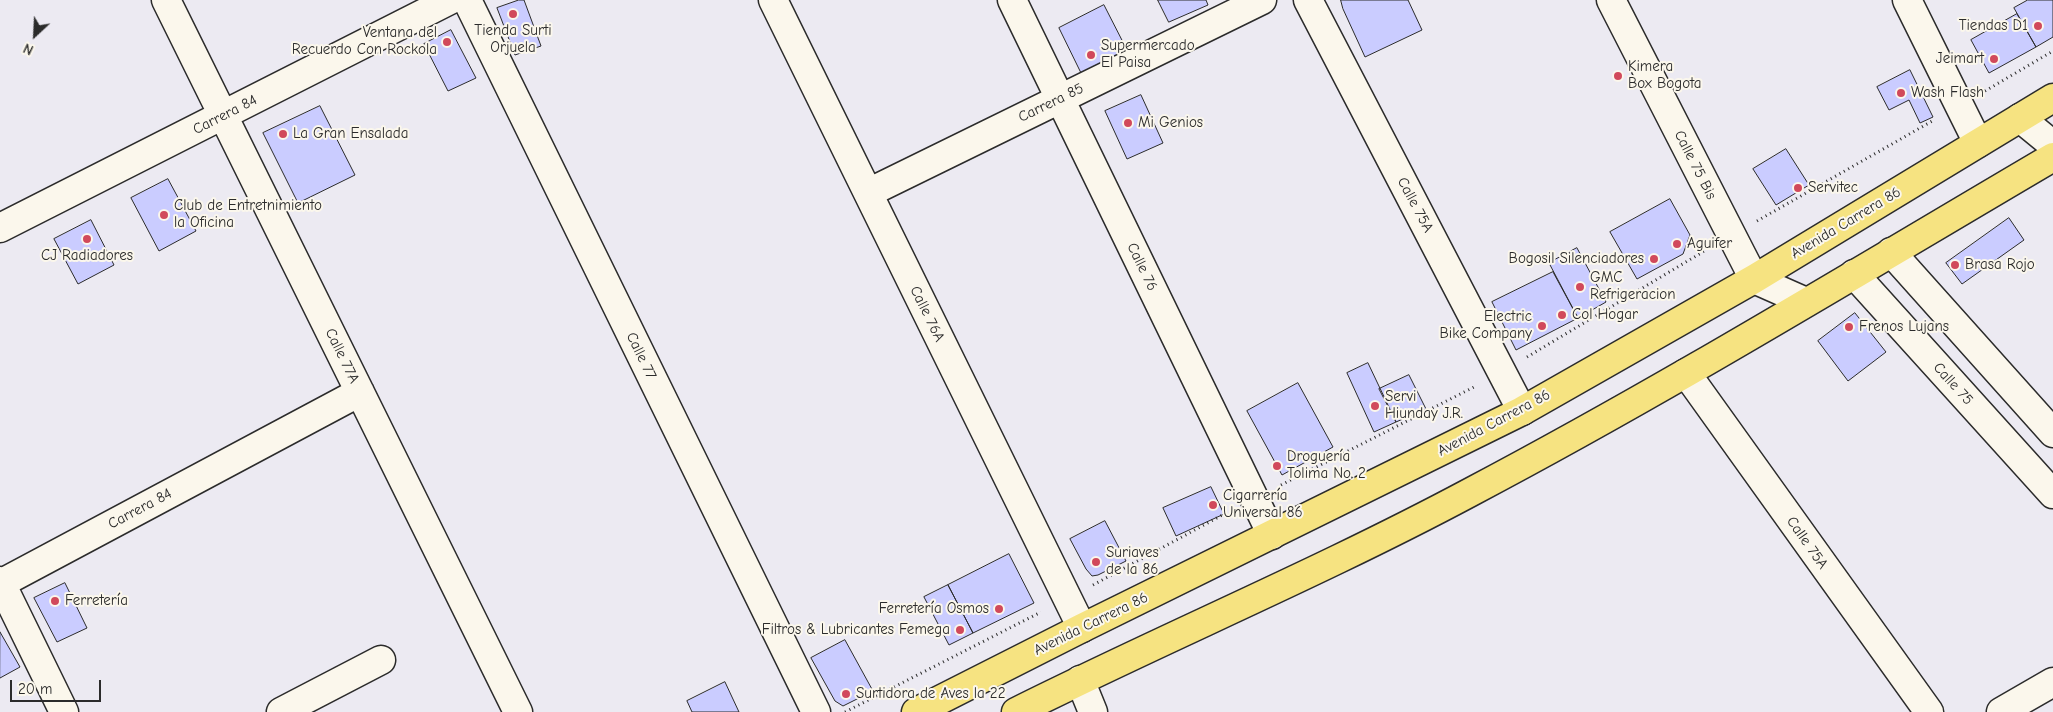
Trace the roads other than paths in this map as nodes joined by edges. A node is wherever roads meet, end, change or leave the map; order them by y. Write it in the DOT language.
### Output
graph roads {
  1 [pos="166,0"];
  2 [pos="450,0"];
  3 [pos="467,0"];
  4 [pos="773,0"];
  5 [pos="1012,0"];
  6 [pos="1262,0"];
  7 [pos="1308,0"];
  8 [pos="1611,0"];
  9 [pos="1907,0"];
  10 [pos="2053,98"];
  11 [pos="1060,99"];
  12 [pos="223,116"];
  13 [pos="2020,118"];
  14 [pos="1978,143"];
  15 [pos="2053,145"];
  16 [pos="2053,157"];
  17 [pos="868,193"];
  18 [pos="0,228"];
  19 [pos="1891,252"];
  20 [pos="1854,274"];
  21 [pos="1754,279"];
  22 [pos="1806,302"];
  23 [pos="1686,373"];
  24 [pos="360,392"];
  25 [pos="1522,411"];
  26 [pos="2053,433"];
  27 [pos="2053,494"];
  28 [pos="1272,535"];
  29 [pos="0,583"];
  30 [pos="1082,628"];
  31 [pos="381,660"];
  32 [pos="1080,680"];
  33 [pos="2053,682"];
  34 [pos="64,712"];
  35 [pos="281,712"];
  36 [pos="518,712"];
  37 [pos="816,712"];
  38 [pos="916,712"];
  39 [pos="1016,712"];
  40 [pos="1093,712"];
  41 [pos="1929,712"];
  42 [pos="2001,712"];
  1 -- 12 [label="street, Calle 77A"];
  2 -- 12 [label="street, Carrera 84"];
  3 -- 37 [label="street, Calle 77"];
  4 -- 17 [label="street, Calle 76A"];
  5 -- 11 [label="street, Calle 76"];
  6 -- 11 [label="street, Carrera 85"];
  7 -- 25 [label="street, Calle 75A"];
  8 -- 21 [label="street, Calle 75 Bis"];
  9 -- 14 [label="street"];
  10 -- 13 [label="main road, Avenida Carrera 86"];
  11 -- 17 [label="street, Carrera 85"];
  11 -- 28 [label="street, Calle 76"];
  12 -- 18 [label="street, Carrera 84"];
  12 -- 24 [label="street, Calle 77A"];
  13 -- 14 [label="main road, Avenida Carrera 86"];
  13 -- 15 [label="street"];
  14 -- 21 [label="main road, Avenida Carrera 86"];
  16 -- 19 [label="main road"];
  17 -- 30 [label="street, Calle 76A"];
  19 -- 20 [label="main road"];
  19 -- 26 [label="street"];
  20 -- 22 [label="main road"];
  20 -- 27 [label="street, Calle 75"];
  21 -- 22 [label="street"];
  21 -- 25 [label="main road, Avenida Carrera 86"];
  22 -- 23 [label="main road"];
  23 -- 32 [label="main road"];
  23 -- 41 [label="street, Calle 75A"];
  24 -- 29 [label="street, Carrera 84"];
  24 -- 36 [label="street, Calle 77A"];
  25 -- 28 [label="main road, Avenida Carrera 86"];
  28 -- 30 [label="main road, Avenida Carrera 86"];
  29 -- 34 [label="street"];
  30 -- 38 [label="main road, Avenida Carrera 86"];
  31 -- 35 [label="street"];
  32 -- 39 [label="main road"];
  32 -- 40 [label="street"];
  33 -- 42 [label="street"];
}
